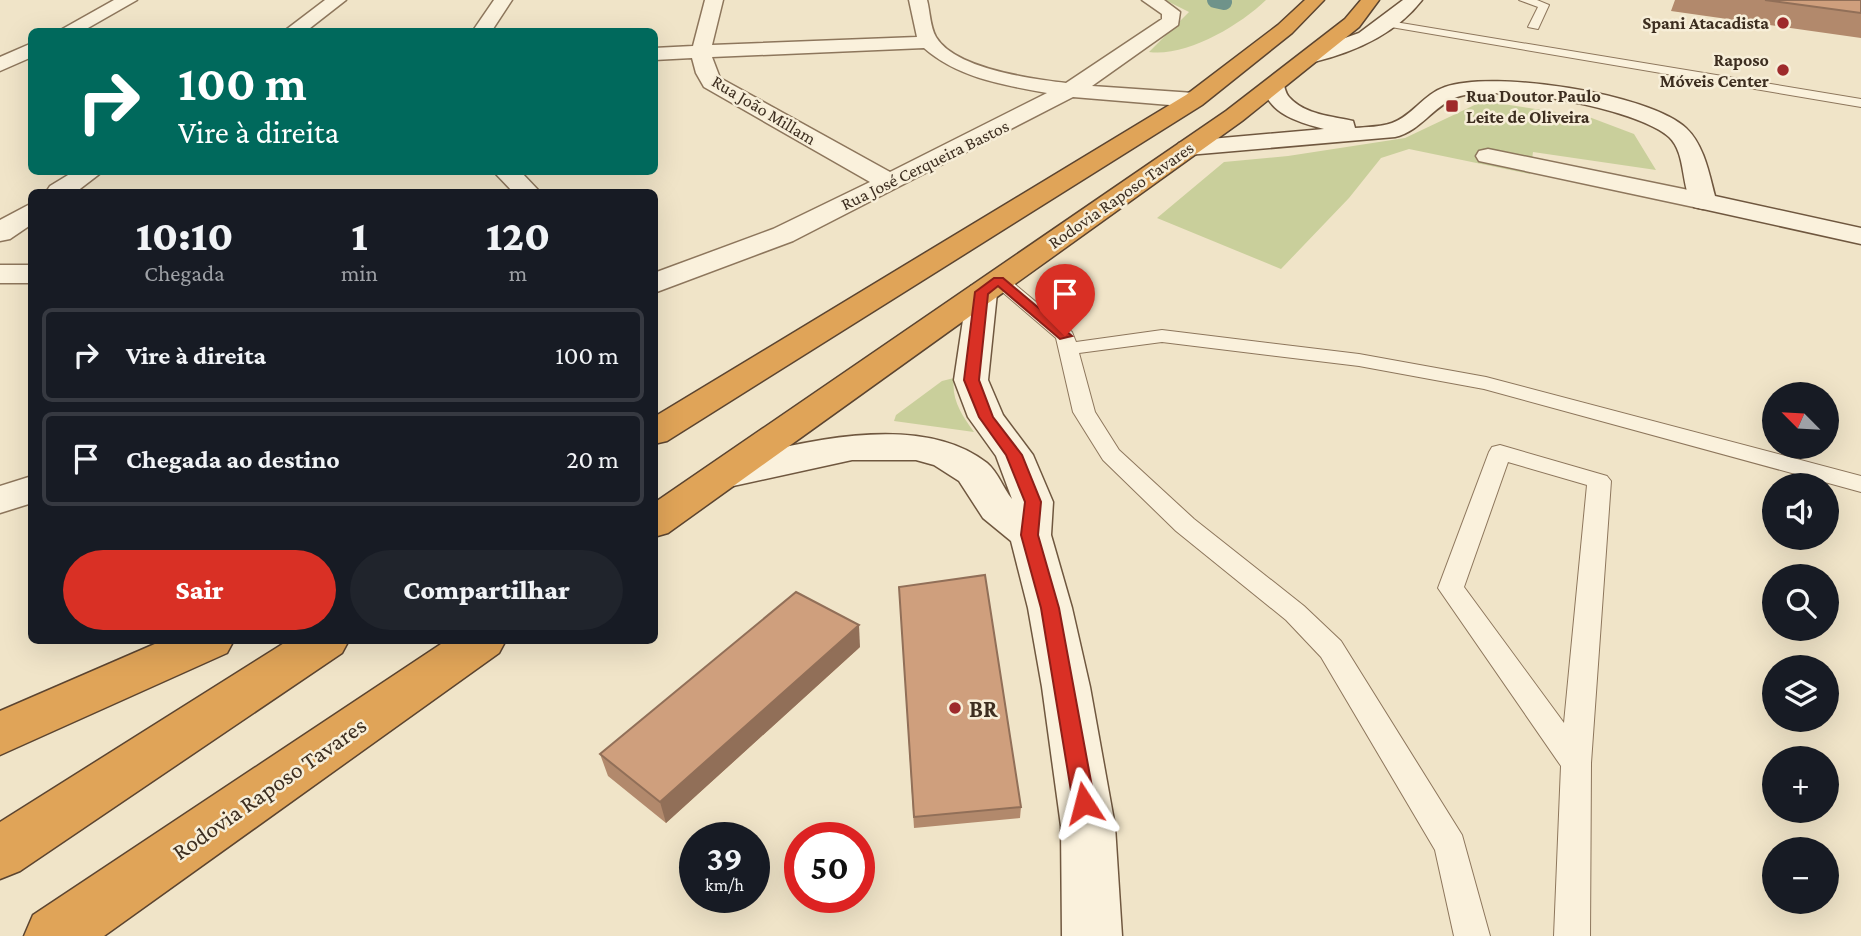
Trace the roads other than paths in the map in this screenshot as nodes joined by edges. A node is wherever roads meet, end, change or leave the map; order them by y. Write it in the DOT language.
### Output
graph roads {
  1 [pos="128,0"];
  2 [pos="337,0"];
  3 [pos="503,0"];
  4 [pos="714,0"];
  5 [pos="918,0"];
  6 [pos="1150,0"];
  7 [pos="1315,0"];
  8 [pos="1370,0"];
  9 [pos="1413,0"];
  10 [pos="1524,0"];
  11 [pos="1389,24"];
  12 [pos="1534,27"];
  13 [pos="74,28"];
  14 [pos="298,28"];
  15 [pos="484,28"];
  16 [pos="929,42"];
  17 [pos="701,52"];
  18 [pos="658,54"];
  19 [pos="1310,57"];
  20 [pos="1274,86"];
  21 [pos="1069,91"];
  22 [pos="1194,100"];
  23 [pos="1861,103"];
  24 [pos="1399,129"];
  25 [pos="1143,132"];
  26 [pos="1188,148"];
  27 [pos="1488,156"];
  28 [pos="84,175"];
  29 [pos="510,175"];
  30 [pos="890,183"];
  31 [pos="64,189"];
  32 [pos="524,189"];
  33 [pos="1703,201"];
  34 [pos="28,214"];
  35 [pos="0,233"];
  36 [pos="1861,236"];
  37 [pos="0,274"];
  38 [pos="28,274"];
  39 [pos="658,282"];
  40 [pos="990,286"];
  41 [pos="1069,349"];
  42 [pos="658,431"];
  43 [pos="724,475"];
  44 [pos="1861,484"];
  45 [pos="28,490"];
  46 [pos="0,500"];
  47 [pos="658,520"];
  48 [pos="1030,535"];
  49 [pos="202,644"];
  50 [pos="320,644"];
  51 [pos="477,644"];
  52 [pos="0,734"];
  53 [pos="1576,763"];
  54 [pos="0,853"];
  55 [pos="54,936"];
  56 [pos="1092,936"];
  57 [pos="1472,936"];
  58 [pos="1572,936"];
  1 -- 13 [label="street"];
  2 -- 14 [label="street"];
  3 -- 15 [label="street"];
  4 -- 17 [label="street, Rua João Millam"];
  5 -- 16 [label="street"];
  6 -- 21 [label="street, Rua José Cerqueira Bastos"];
  7 -- 22 [label="highway, Rodovia Raposo Tavares"];
  8 -- 19 [label="highway, Rodovia Raposo Tavares"];
  9 -- 11 [label="street"];
  10 -- 12 [label="lane"];
  11 -- 19 [label="street"];
  11 -- 23 [label="lane"];
  16 -- 17 [label="street"];
  16 -- 21 [label="street"];
  17 -- 18 [label="street"];
  17 -- 30 [label="street, Rua João Millam"];
  19 -- 20 [label="highway, Rodovia Raposo Tavares"];
  20 -- 24 [label="street"];
  20 -- 26 [label="highway, Rodovia Raposo Tavares"];
  21 -- 22 [label="street"];
  21 -- 25 [label="street"];
  21 -- 30 [label="street, Rua José Cerqueira Bastos"];
  22 -- 25 [label="highway, Rodovia Raposo Tavares"];
  24 -- 26 [label="street"];
  24 -- 33 [label="street"];
  25 -- 42 [label="highway, Rodovia Raposo Tavares"];
  26 -- 40 [label="highway, Rodovia Raposo Tavares"];
  27 -- 33 [label="street"];
  28 -- 31 [label="street"];
  29 -- 32 [label="street"];
  30 -- 39 [label="street, Rua José Cerqueira Bastos"];
  33 -- 36 [label="street"];
  34 -- 35 [label="street"];
  37 -- 38 [label="street"];
  40 -- 41 [label="lane"];
  40 -- 43 [label="highway, Rodovia Raposo Tavares"];
  40 -- 48 [label="street"];
  41 -- 44 [label="lane"];
  41 -- 57 [label="lane"];
  43 -- 47 [label="highway, Rodovia Raposo Tavares"];
  43 -- 48 [label="street"];
  45 -- 46 [label="street"];
  48 -- 56 [label="street"];
  49 -- 52 [label="highway"];
  50 -- 54 [label="highway"];
  51 -- 55 [label="highway, Rodovia Raposo Tavares"];
  53 -- 53 [label="lane"];
  53 -- 58 [label="lane"];
}
